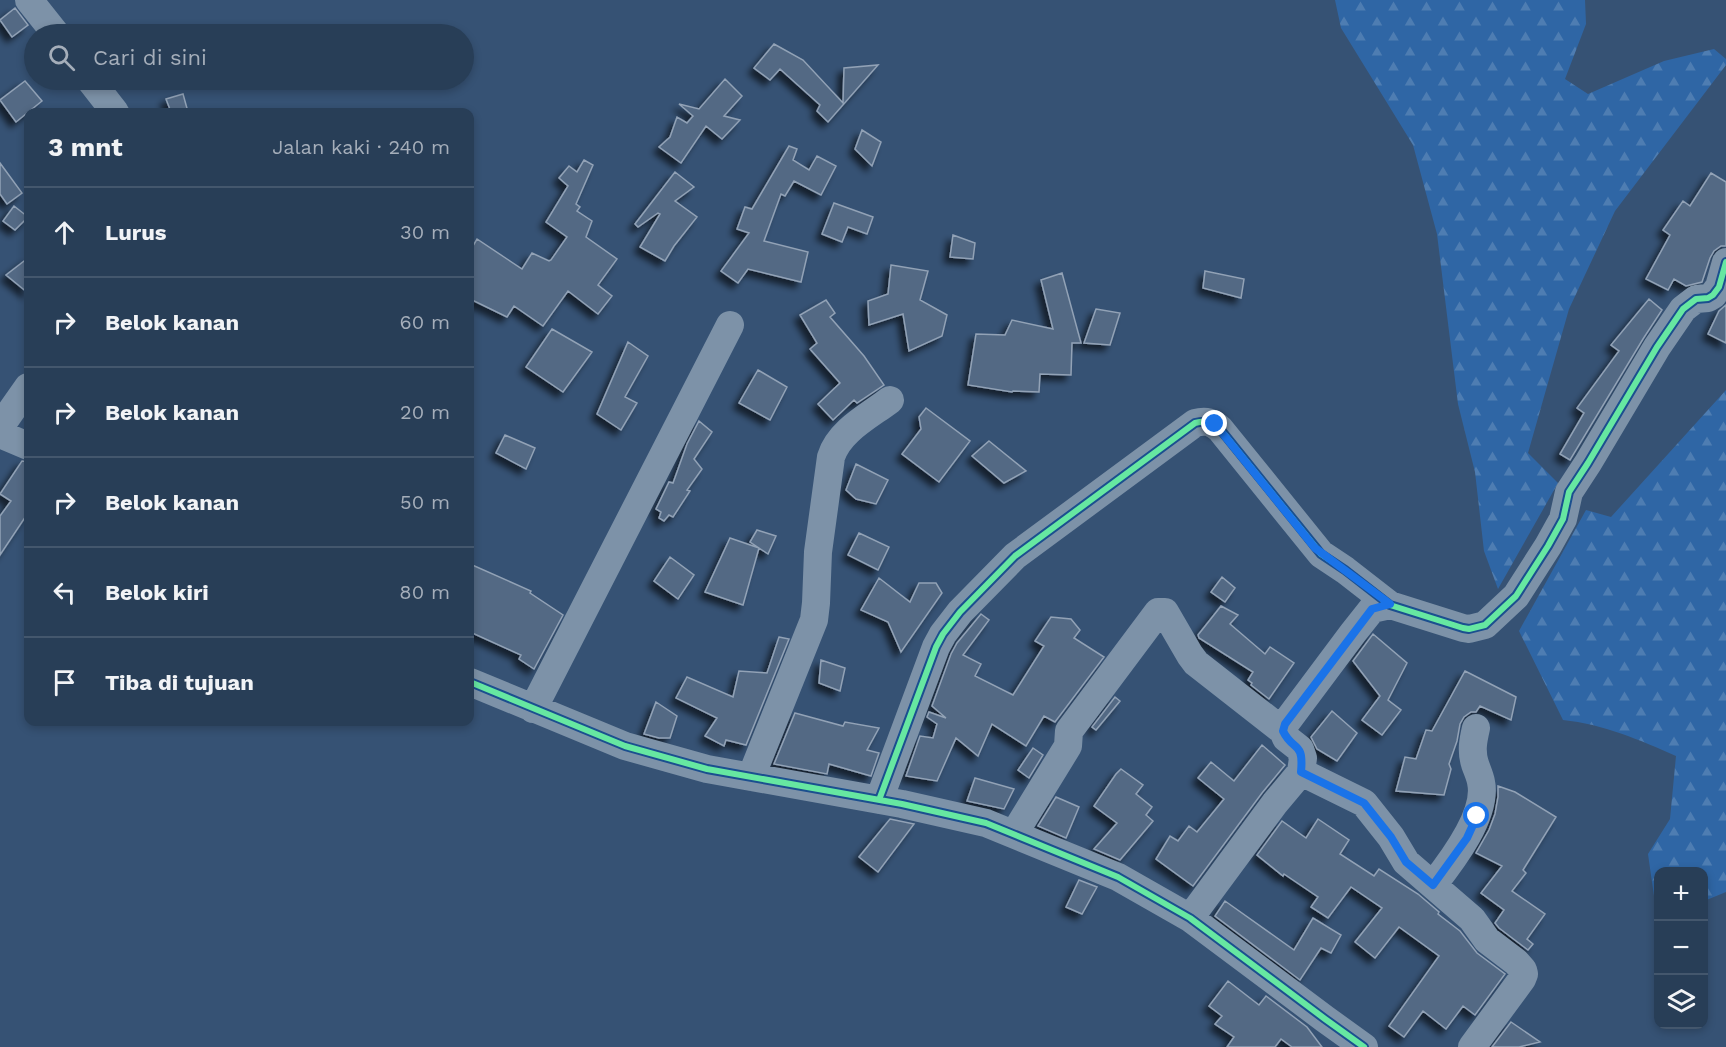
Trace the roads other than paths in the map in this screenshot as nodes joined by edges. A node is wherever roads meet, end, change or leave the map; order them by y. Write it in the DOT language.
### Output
graph roads {
  1 [pos="29,0"];
  2 [pos="48,24"];
  3 [pos="98,90"];
  4 [pos="112,108"];
  5 [pos="1726,262"];
  6 [pos="730,325"];
  7 [pos="24,393"];
  8 [pos="890,400"];
  9 [pos="0,427"];
  10 [pos="0,434"];
  11 [pos="24,444"];
  12 [pos="1390,604"];
  13 [pos="474,684"];
  14 [pos="533,709"];
  15 [pos="1476,728"];
  16 [pos="1283,731"];
  17 [pos="1301,772"];
  18 [pos="751,777"];
  19 [pos="879,800"];
  20 [pos="1014,834"];
  21 [pos="1433,885"];
  22 [pos="1190,918"];
  23 [pos="1364,1047"];
  24 [pos="1472,1047"];
  1 -- 2 [label="street"];
  3 -- 4 [label="street"];
  5 -- 12 [label="street"];
  6 -- 14 [label="street"];
  7 -- 9 [label="street"];
  8 -- 18 [label="street"];
  10 -- 11 [label="street"];
  12 -- 16 [label="street"];
  12 -- 19 [label="street"];
  13 -- 14 [label="street"];
  14 -- 18 [label="street"];
  15 -- 21 [label="street"];
  16 -- 17 [label="street"];
  16 -- 20 [label="street"];
  17 -- 21 [label="street"];
  17 -- 22 [label="street"];
  18 -- 19 [label="street"];
  19 -- 20 [label="street"];
  20 -- 22 [label="street"];
  21 -- 24 [label="street"];
  22 -- 23 [label="street"];
}
